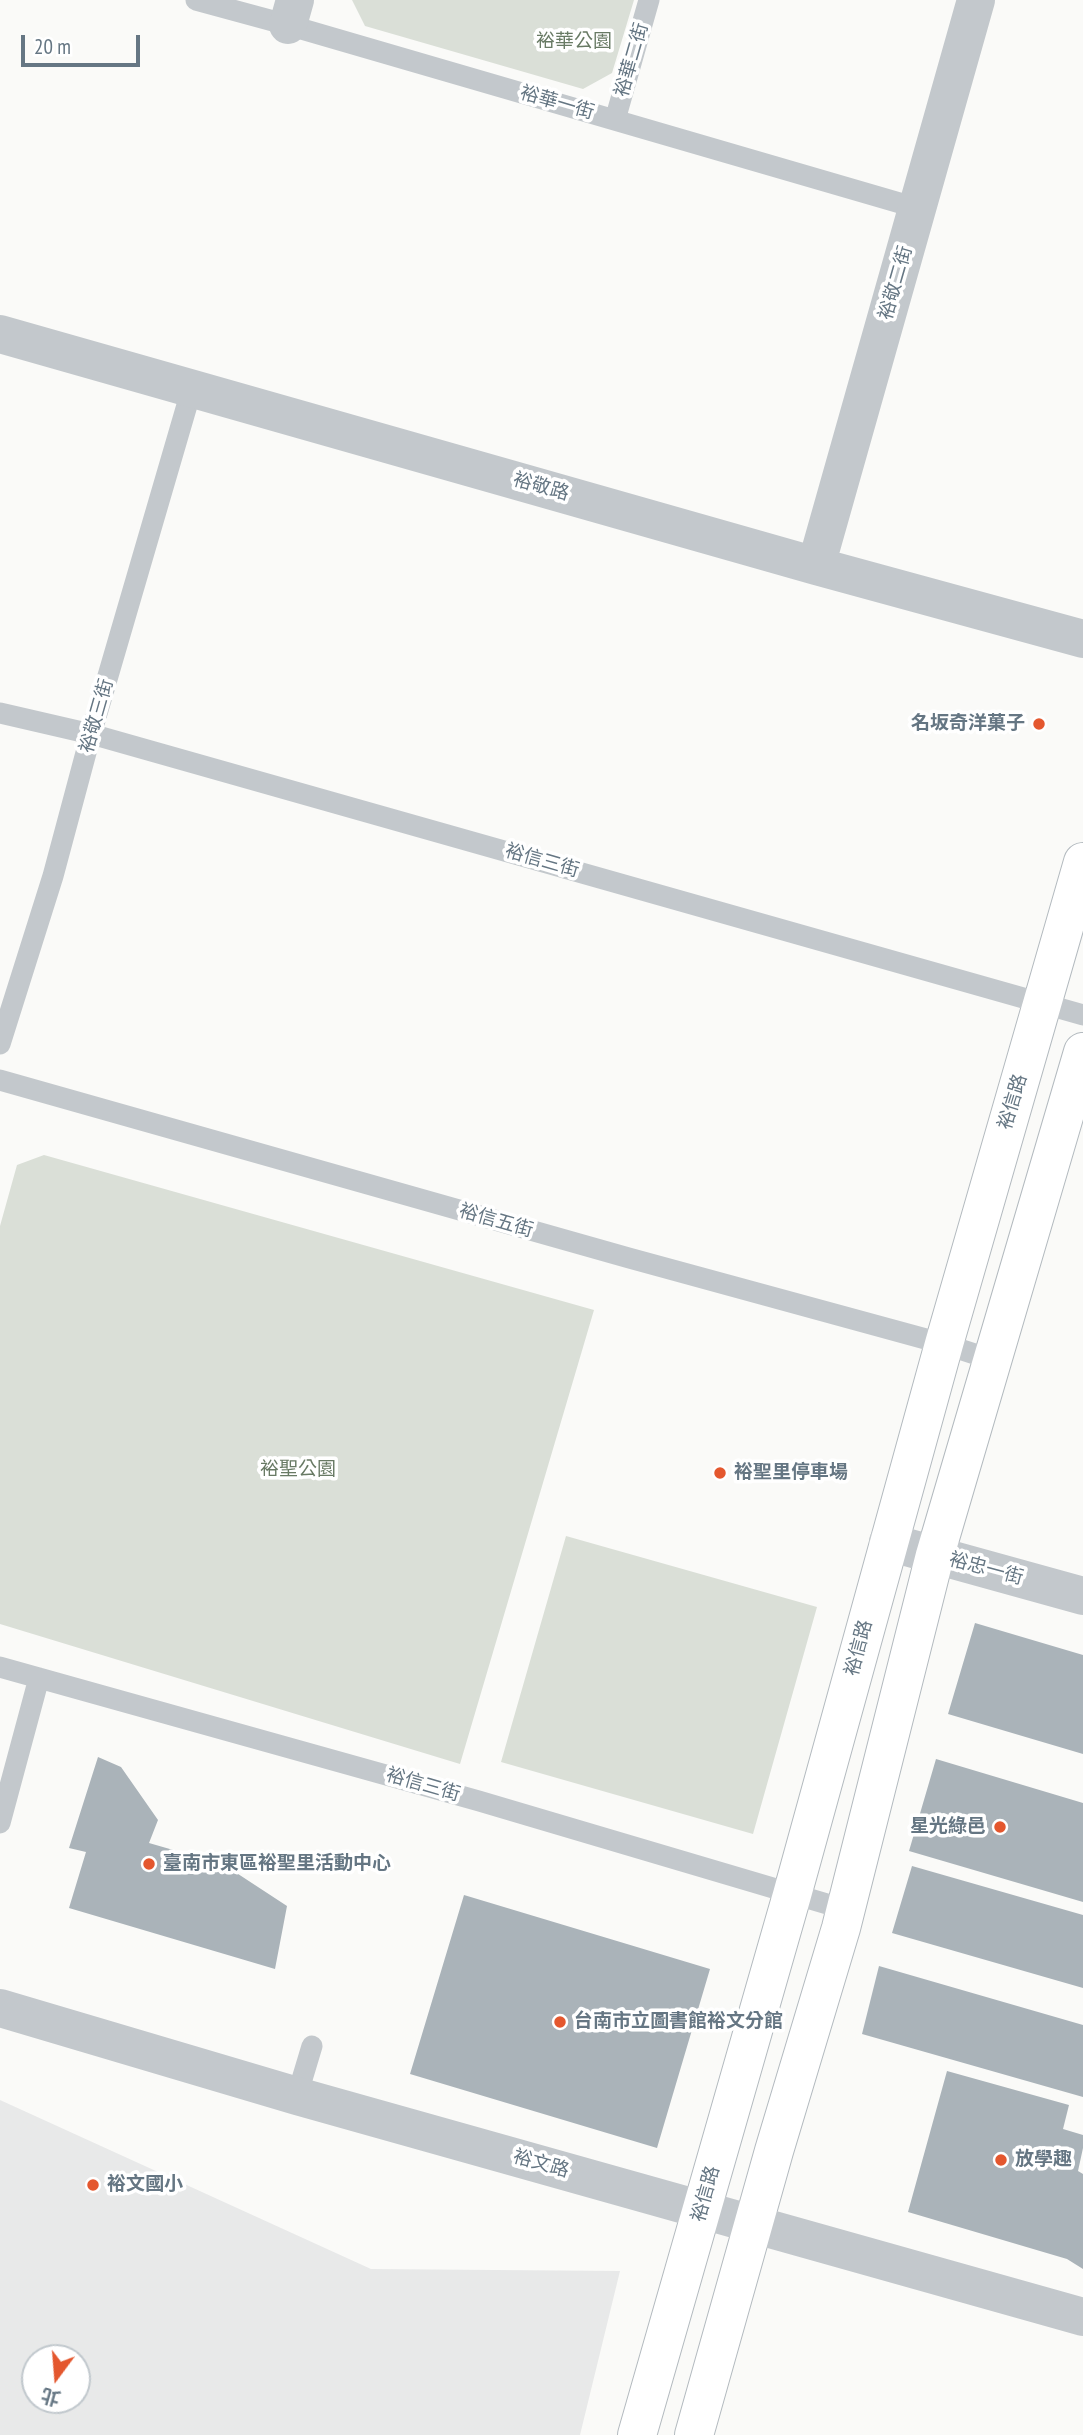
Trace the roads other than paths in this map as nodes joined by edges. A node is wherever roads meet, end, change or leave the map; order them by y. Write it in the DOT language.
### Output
graph roads {
  1 [pos="196,0"];
  2 [pos="649,0"];
  3 [pos="976,0"];
  4 [pos="292,12"];
  5 [pos="615,120"];
  6 [pos="917,208"];
  7 [pos="0,334"];
  8 [pos="192,388"];
  9 [pos="816,566"];
  10 [pos="1083,639"];
  11 [pos="0,713"];
  12 [pos="91,734"];
  13 [pos="1083,862"];
  14 [pos="1043,1003"];
  15 [pos="1083,1015"];
  16 [pos="0,1044"];
  17 [pos="1083,1052"];
  18 [pos="0,1080"];
  19 [pos="944,1344"];
  20 [pos="993,1360"];
  21 [pos="888,1542"];
  22 [pos="935,1555"];
  23 [pos="1083,1596"];
  24 [pos="0,1667"];
  25 [pos="39,1678"];
  26 [pos="0,1823"];
  27 [pos="792,1895"];
  28 [pos="844,1909"];
  29 [pos="0,2008"];
  30 [pos="313,2046"];
  31 [pos="297,2096"];
  32 [pos="702,2208"];
  33 [pos="755,2224"];
  34 [pos="1083,2317"];
  35 [pos="637,2435"];
  36 [pos="694,2435"];
  1 -- 4 [label="lane, 裕華一街"];
  2 -- 5 [label="lane, 裕華二街"];
  3 -- 6 [label="street, 裕敬二街"];
  4 -- 5 [label="lane, 裕華一街"];
  5 -- 6 [label="lane, 裕華一街"];
  6 -- 9 [label="street, 裕敬二街"];
  7 -- 8 [label="street, 裕敬路"];
  8 -- 9 [label="street, 裕敬路"];
  8 -- 12 [label="lane, 裕敬三街"];
  9 -- 10 [label="street, 裕敬路"];
  11 -- 12 [label="lane, 裕信三街"];
  12 -- 14 [label="lane, 裕信三街"];
  12 -- 16 [label="lane, 裕敬三街"];
  13 -- 14 [label="street, 裕信路"];
  14 -- 15 [label="lane, 裕信三街"];
  14 -- 19 [label="street, 裕信路"];
  17 -- 20 [label="street"];
  18 -- 19 [label="lane, 裕信五街"];
  19 -- 20 [label="lane, 裕信五街"];
  19 -- 21 [label="street, 裕信路"];
  20 -- 22 [label="street"];
  21 -- 22 [label="street, 裕忠一街"];
  21 -- 27 [label="street, 裕信路"];
  22 -- 23 [label="street, 裕忠一街"];
  22 -- 28 [label="street"];
  24 -- 25 [label="lane, 裕信三街"];
  25 -- 26 [label="lane"];
  25 -- 27 [label="lane, 裕信三街"];
  27 -- 28 [label="lane, 裕信三街"];
  27 -- 32 [label="street, 裕信路"];
  28 -- 33 [label="street"];
  29 -- 31 [label="street, 裕文路"];
  30 -- 31 [label="lane"];
  31 -- 32 [label="street, 裕文路"];
  32 -- 33 [label="street, 裕文路"];
  32 -- 35 [label="street, 裕信路"];
  33 -- 34 [label="street, 裕文路"];
  33 -- 36 [label="street"];
}
